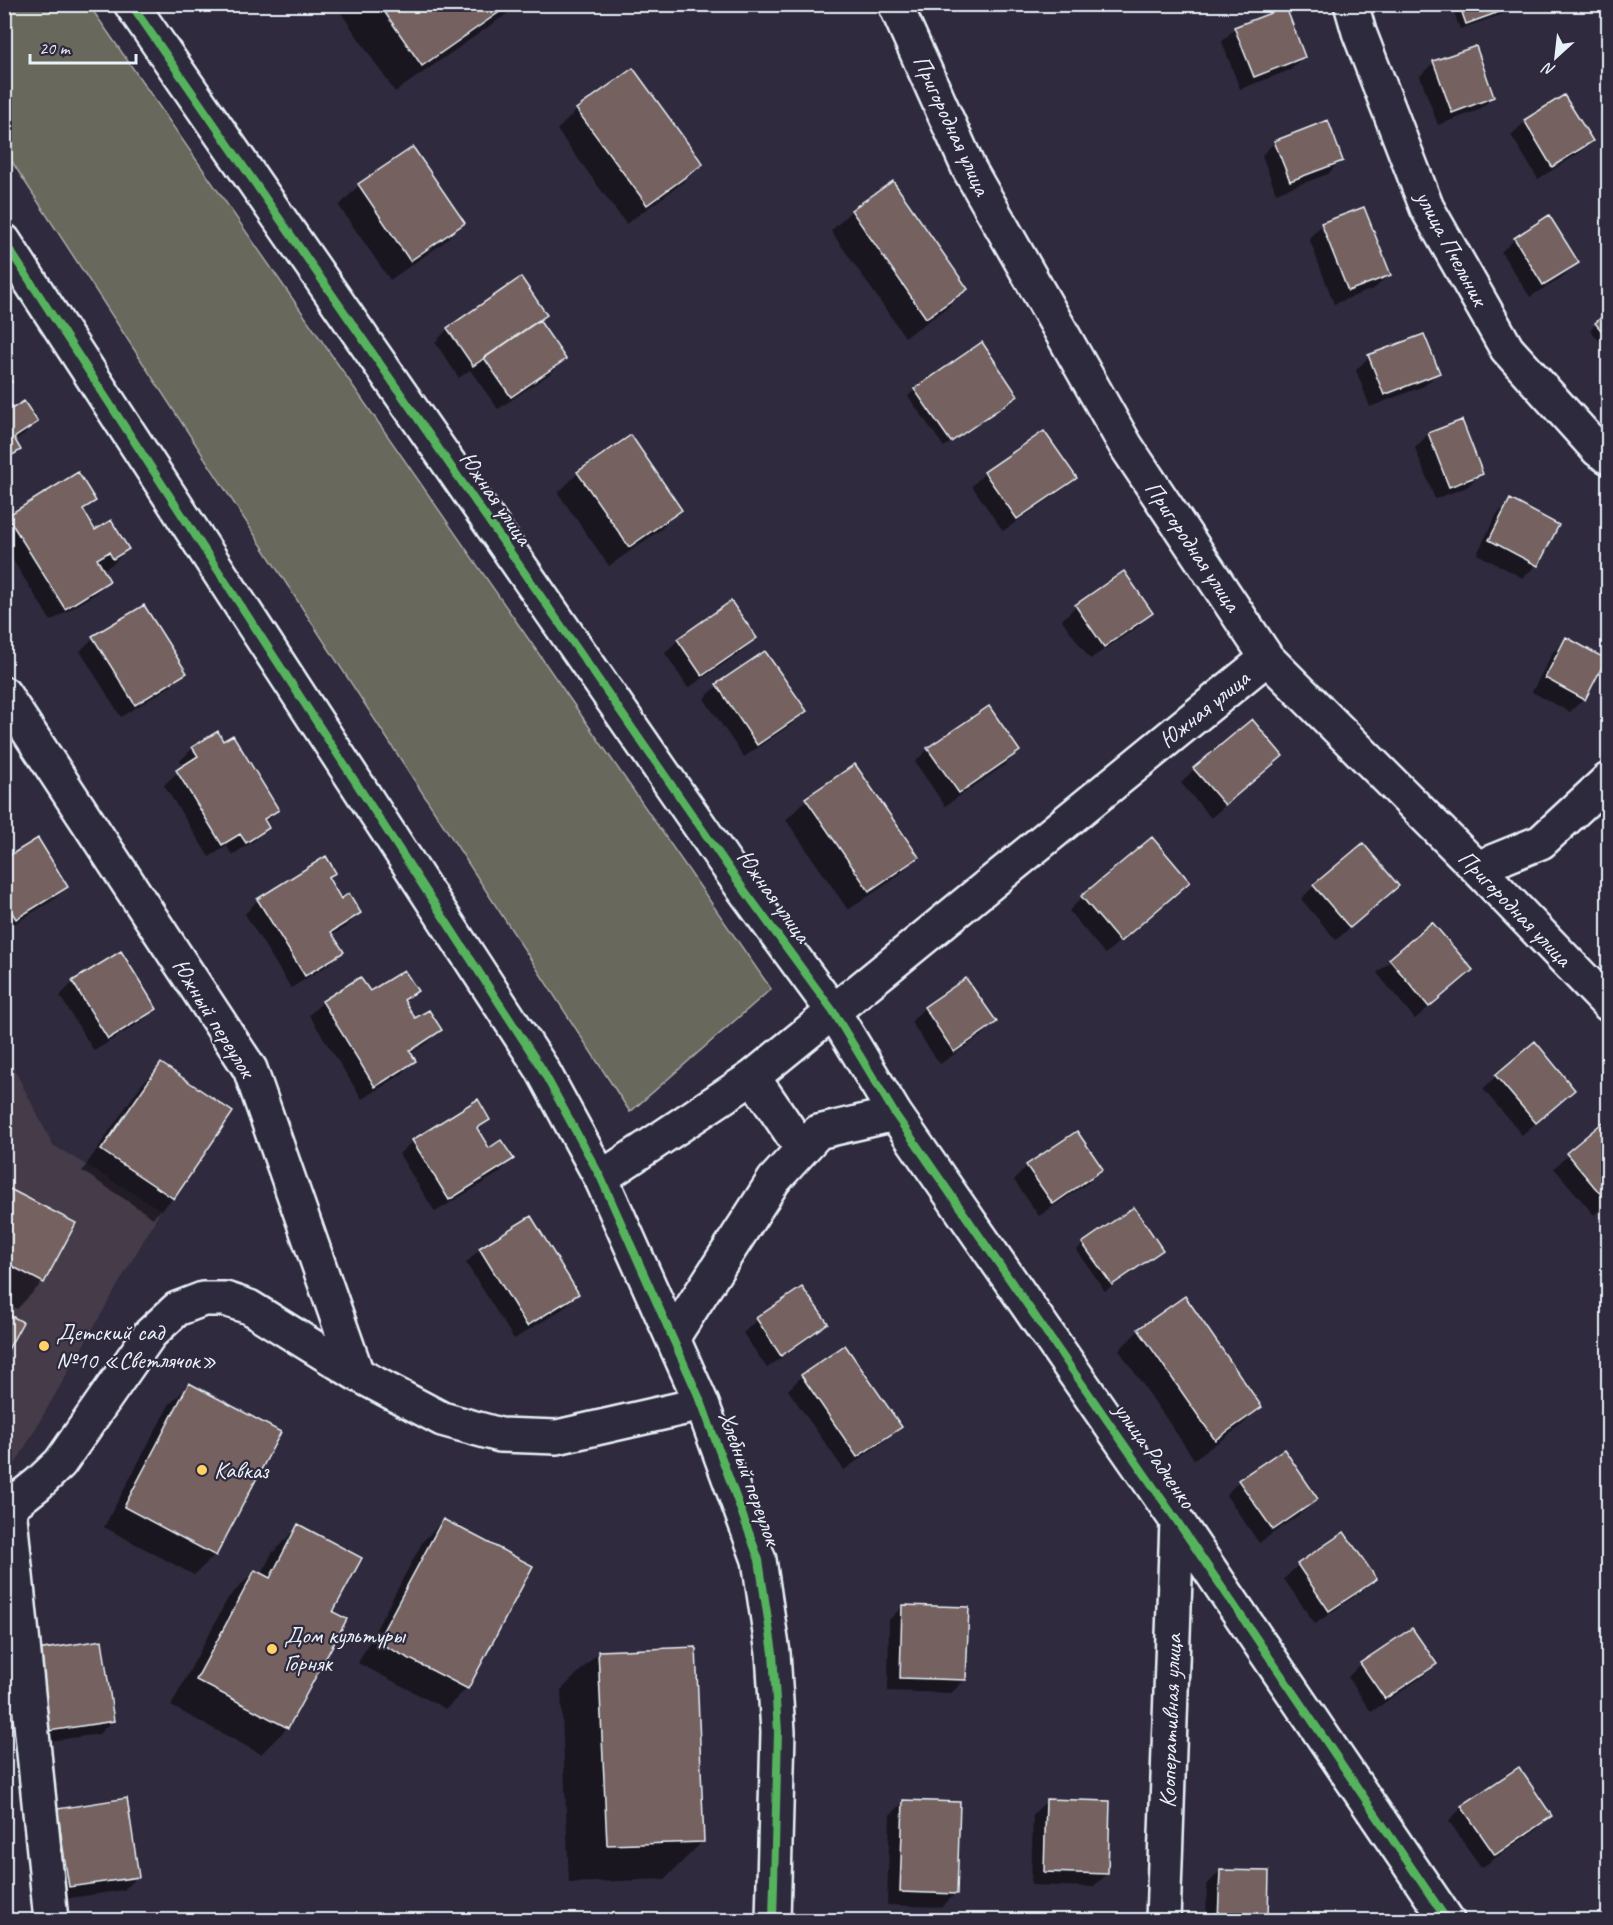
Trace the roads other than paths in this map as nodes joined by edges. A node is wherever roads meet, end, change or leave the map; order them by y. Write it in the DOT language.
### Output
graph roads {
  1 [pos="131,4"];
  2 [pos="895,4"];
  3 [pos="1351,4"];
  4 [pos="4,241"];
  5 [pos="1608,457"];
  6 [pos="1267,658"];
  7 [pos="4,694"];
  8 [pos="1608,780"];
  9 [pos="1477,868"];
  10 [pos="1608,1004"];
  11 [pos="833,1011"];
  12 [pos="753,1077"];
  13 [pos="895,1114"];
  14 [pos="802,1149"];
  15 [pos="601,1178"];
  16 [pos="673,1337"];
  17 [pos="357,1374"];
  18 [pos="702,1404"];
  19 [pos="7,1507"];
  20 [pos="1177,1521"];
  21 [pos="51,1920"];
  22 [pos="773,1920"];
  23 [pos="1163,1920"];
  24 [pos="1447,1920"];
  1 -- 11 [label="street, Южная улица"];
  2 -- 6 [label="street, Пригородная улица"];
  3 -- 5 [label="street, улица Пчельник"];
  4 -- 15 [label="street"];
  6 -- 9 [label="street, Пригородная улица"];
  6 -- 11 [label="street, Южная улица"];
  7 -- 17 [label="street, Южный переулок"];
  8 -- 9 [label="street"];
  9 -- 10 [label="street, Пригородная улица"];
  11 -- 12 [label="street, Южная улица"];
  11 -- 13 [label="street, улица Радченко"];
  12 -- 14 [label="street"];
  12 -- 15 [label="street, Южная улица"];
  13 -- 14 [label="street"];
  13 -- 20 [label="street, улица Радченко"];
  14 -- 16 [label="street"];
  15 -- 16 [label="street, Хлебный переулок"];
  16 -- 18 [label="street, Хлебный переулок"];
  17 -- 18 [label="street"];
  17 -- 19 [label="street"];
  18 -- 22 [label="street, Хлебный переулок"];
  19 -- 21 [label="street"];
  20 -- 23 [label="street, Кооперативная улица"];
  20 -- 24 [label="street, улица Радченко"];
}
